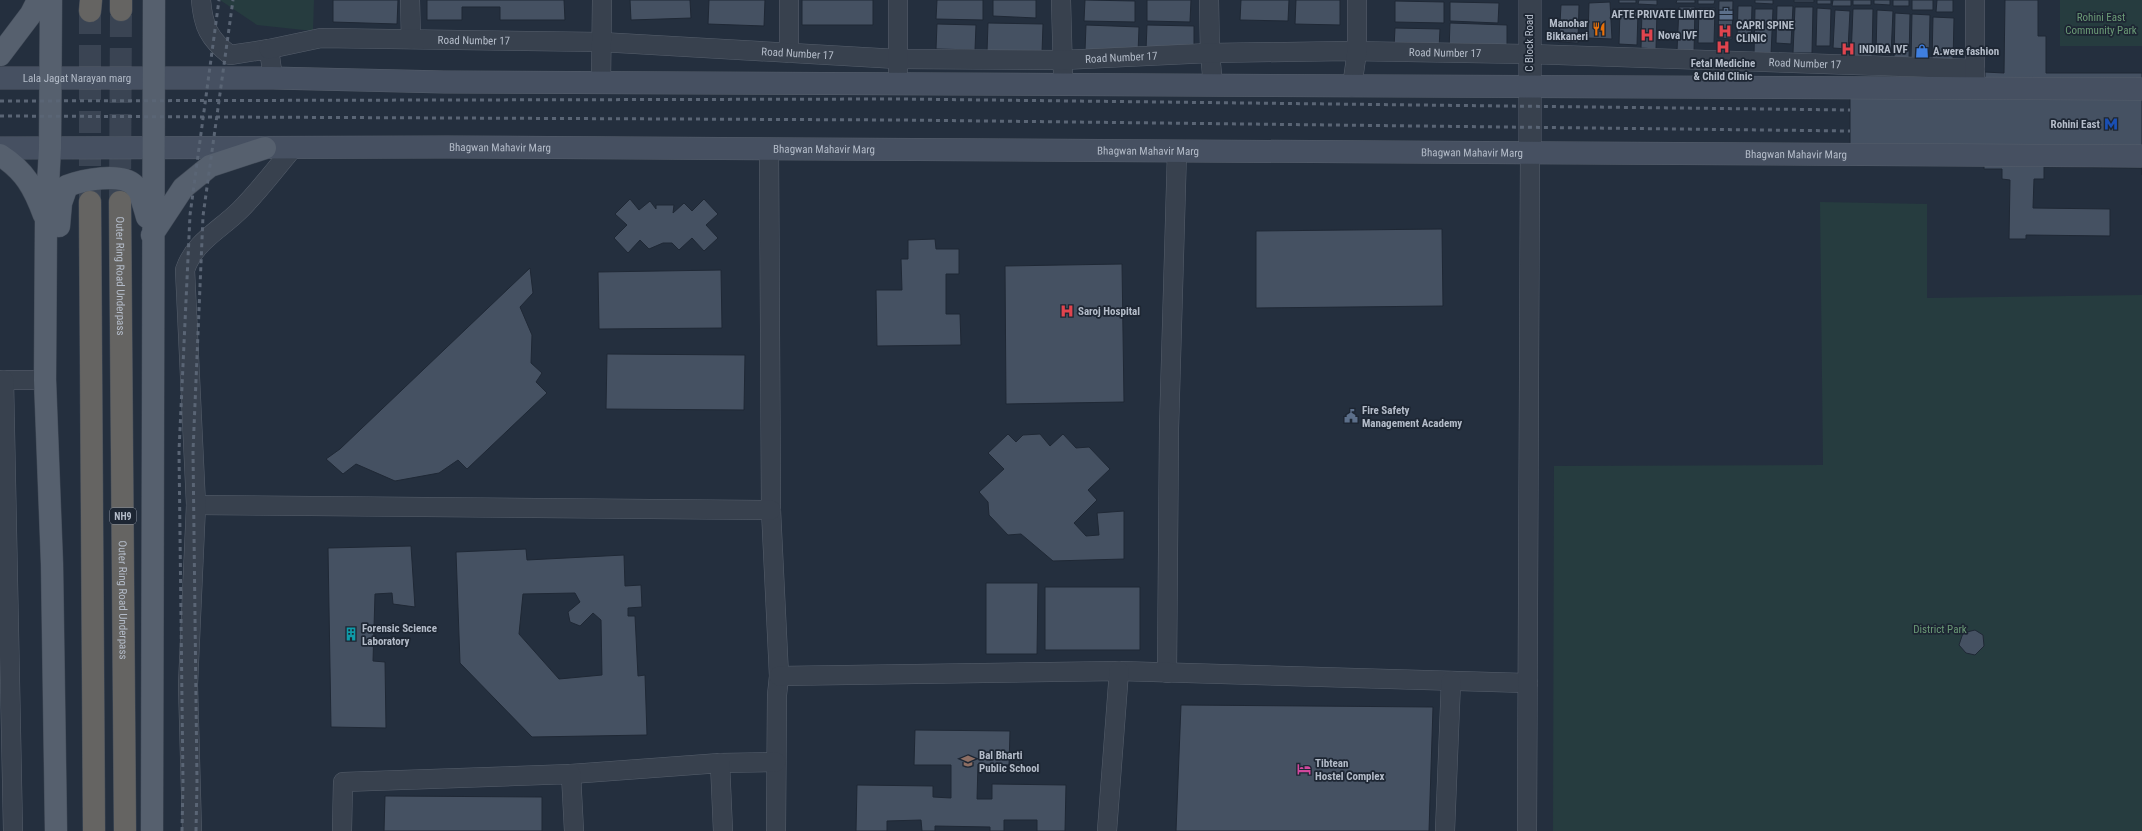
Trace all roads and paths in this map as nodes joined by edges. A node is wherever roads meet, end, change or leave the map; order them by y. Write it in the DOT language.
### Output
graph roads {
  1 [pos="38,0"];
  2 [pos="51,0"];
  3 [pos="154,0"];
  4 [pos="201,0"];
  5 [pos="410,0"];
  6 [pos="602,0"];
  7 [pos="790,0"];
  8 [pos="898,0"];
  9 [pos="1061,0"];
  10 [pos="1209,0"];
  11 [pos="1356,0"];
  12 [pos="1530,0"];
  13 [pos="1975,0"];
  14 [pos="411,39"];
  15 [pos="601,42"];
  16 [pos="269,50"];
  17 [pos="1357,51"];
  18 [pos="790,53"];
  19 [pos="1210,53"];
  20 [pos="1529,54"];
  21 [pos="0,55"];
  22 [pos="897,59"];
  23 [pos="1062,60"];
  24 [pos="0,78"];
  25 [pos="50,78"];
  26 [pos="273,78"];
  27 [pos="1975,78"];
  28 [pos="154,79"];
  29 [pos="601,83"];
  30 [pos="898,84"];
  31 [pos="1063,84"];
  32 [pos="1213,85"];
  33 [pos="1529,86"];
  34 [pos="1352,87"];
  35 [pos="2142,89"];
  36 [pos="0,148"];
  37 [pos="50,148"];
  38 [pos="153,148"];
  39 [pos="265,148"];
  40 [pos="294,148"];
  41 [pos="770,149"];
  42 [pos="1177,151"];
  43 [pos="1530,153"];
  44 [pos="0,155"];
  45 [pos="2142,156"];
  46 [pos="90,202"];
  47 [pos="120,202"];
  48 [pos="46,222"];
  49 [pos="152,235"];
  50 [pos="2,380"];
  51 [pos="45,380"];
  52 [pos="196,505"];
  53 [pos="771,510"];
  54 [pos="52,564"];
  55 [pos="5,581"];
  56 [pos="1119,671"];
  57 [pos="1168,673"];
  58 [pos="779,676"];
  59 [pos="1451,681"];
  60 [pos="1528,683"];
  61 [pos="776,762"];
  62 [pos="720,763"];
  63 [pos="571,774"];
  64 [pos="6,805"];
  65 [pos="13,831"];
  66 [pos="56,831"];
  67 [pos="94,831"];
  68 [pos="126,831"];
  69 [pos="152,831"];
  70 [pos="192,831"];
  71 [pos="342,831"];
  72 [pos="574,831"];
  73 [pos="723,831"];
  74 [pos="776,831"];
  75 [pos="1107,831"];
  76 [pos="1445,831"];
  77 [pos="1527,831"];
  1 -- 21 [label="main road"];
  2 -- 25 [label="main road"];
  3 -- 28 [label="main road"];
  4 -- 16 [label="street, Road Number 17"];
  5 -- 14 [label="street"];
  6 -- 15 [label="street"];
  7 -- 18 [label="street"];
  8 -- 22 [label="street"];
  9 -- 23 [label="street"];
  10 -- 19 [label="street"];
  11 -- 17 [label="street"];
  12 -- 20 [label="street, C Block Road"];
  13 -- 27 [label="street"];
  14 -- 15 [label="street, Road Number 17"];
  14 -- 16 [label="street, Road Number 17"];
  15 -- 18 [label="street, Road Number 17"];
  15 -- 29 [label="street"];
  16 -- 26 [label="street"];
  17 -- 19 [label="street, Road Number 17"];
  17 -- 20 [label="street, Road Number 17"];
  17 -- 34 [label="street"];
  18 -- 22 [label="street, Road Number 17"];
  19 -- 23 [label="street, Road Number 17"];
  19 -- 32 [label="street"];
  20 -- 27 [label="street, Road Number 17"];
  20 -- 33 [label="street, C Block Road"];
  22 -- 23 [label="street, Road Number 17"];
  22 -- 30 [label="street"];
  23 -- 31 [label="street"];
  24 -- 25 [label="main road, Lala Jagat Narayan marg"];
  25 -- 28 [label="main road, Lala Jagat Narayan marg"];
  25 -- 37 [label="main road"];
  26 -- 28 [label="main road"];
  26 -- 29 [label="main road"];
  27 -- 33 [label="main road"];
  27 -- 35 [label="main road"];
  28 -- 38 [label="main road"];
  29 -- 30 [label="main road"];
  30 -- 31 [label="main road"];
  31 -- 32 [label="main road"];
  32 -- 34 [label="main road"];
  33 -- 34 [label="main road"];
  33 -- 43 [label="street, C Block Road"];
  36 -- 37 [label="main road"];
  37 -- 38 [label="main road"];
  37 -- 48 [label="main road"];
  38 -- 39 [label="main road, Bhagwan Mahavir Marg"];
  38 -- 49 [label="main road"];
  39 -- 40 [label="main road, Bhagwan Mahavir Marg"];
  39 -- 49 [label="main road"];
  40 -- 41 [label="main road, Bhagwan Mahavir Marg"];
  40 -- 52 [label="street"];
  41 -- 42 [label="main road, Bhagwan Mahavir Marg"];
  41 -- 53 [label="street"];
  42 -- 43 [label="main road, Bhagwan Mahavir Marg"];
  42 -- 57 [label="street"];
  43 -- 45 [label="main road, Bhagwan Mahavir Marg"];
  43 -- 60 [label="street"];
  44 -- 48 [label="main road"];
  46 -- 67 [label="highway"];
  47 -- 68 [label="highway, Outer Ring Road Underpass / NH9"];
  48 -- 51 [label="main road"];
  49 -- 54 [label="main road"];
  49 -- 69 [label="main road"];
  50 -- 51 [label="street"];
  50 -- 55 [label="street"];
  51 -- 54 [label="main road"];
  52 -- 53 [label="street"];
  52 -- 70 [label="street"];
  53 -- 58 [label="street"];
  54 -- 66 [label="main road"];
  55 -- 64 [label="street"];
  56 -- 57 [label="street"];
  56 -- 58 [label="street"];
  56 -- 75 [label="street"];
  57 -- 59 [label="street"];
  58 -- 61 [label="street"];
  59 -- 60 [label="street"];
  59 -- 76 [label="street"];
  60 -- 77 [label="street"];
  61 -- 62 [label="street"];
  61 -- 74 [label="street"];
  62 -- 63 [label="street"];
  62 -- 73 [label="street"];
  63 -- 71 [label="street"];
  63 -- 72 [label="street"];
  64 -- 65 [label="street"];
}
